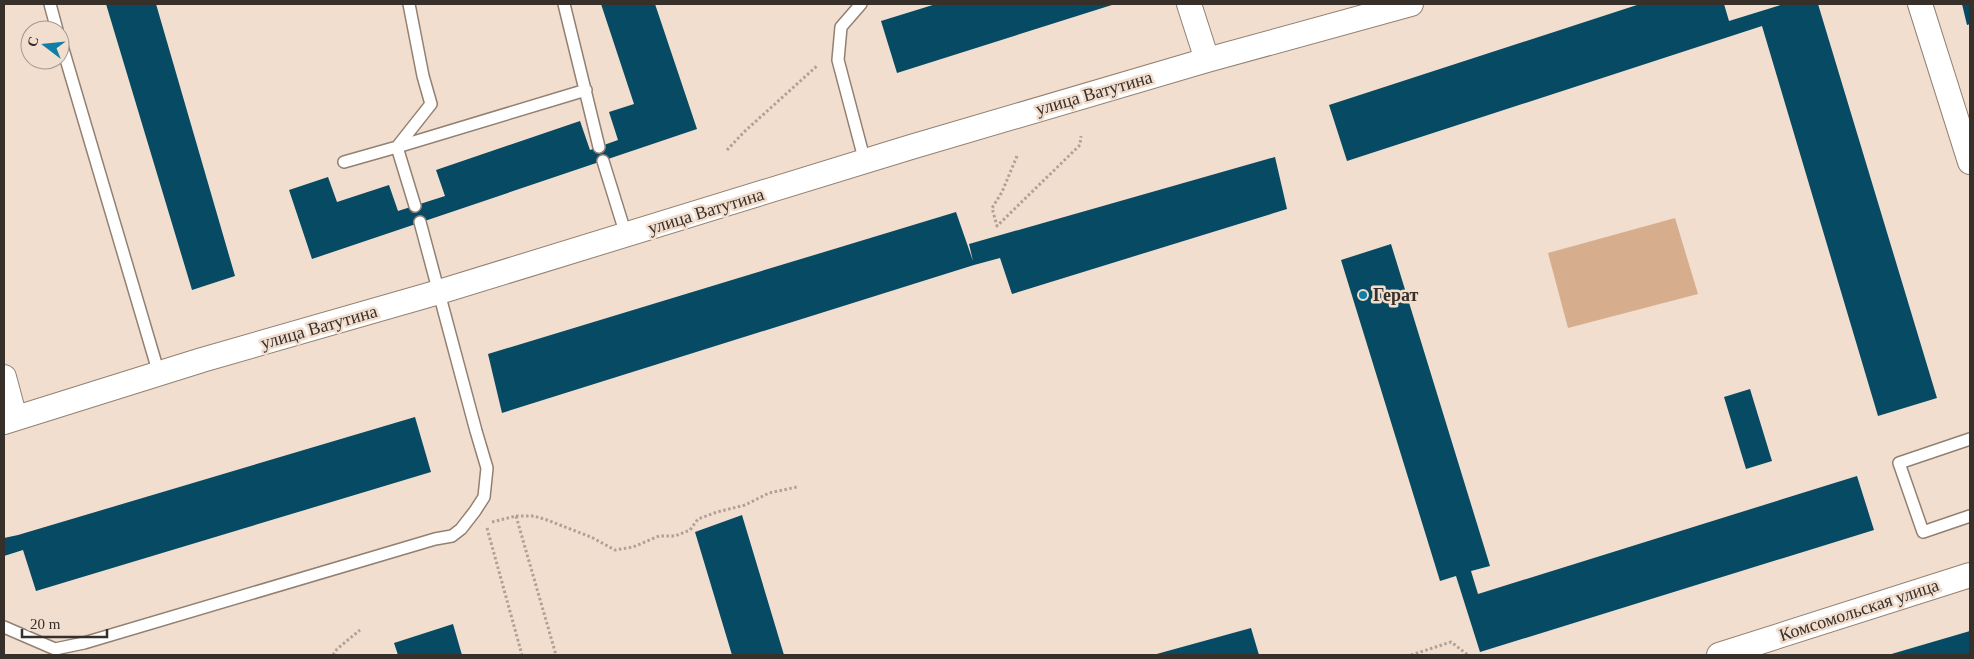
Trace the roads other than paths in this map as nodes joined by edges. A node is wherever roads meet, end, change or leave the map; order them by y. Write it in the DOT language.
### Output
graph roads {
  1 [pos="50,4"];
  2 [pos="409,4"];
  3 [pos="564,4"];
  4 [pos="861,4"];
  5 [pos="1189,4"];
  6 [pos="1410,4"];
  7 [pos="1920,4"];
  8 [pos="54,20"];
  9 [pos="1207,60"];
  10 [pos="69,70"];
  11 [pos="586,90"];
  12 [pos="599,147"];
  13 [pos="397,148"];
  14 [pos="603,160"];
  15 [pos="344,162"];
  16 [pos="865,162"];
  17 [pos="1970,162"];
  18 [pos="415,206"];
  19 [pos="420,222"];
  20 [pos="626,235"];
  21 [pos="440,292"];
  22 [pos="159,374"];
  23 [pos="4,377"];
  24 [pos="9,420"];
  25 [pos="1970,439"];
  26 [pos="1970,516"];
  27 [pos="1970,574"];
  28 [pos="4,627"];
  29 [pos="1719,655"];
  1 -- 8 [label="lane"];
  2 -- 13 [label="lane"];
  3 -- 11 [label="lane"];
  4 -- 16 [label="lane"];
  5 -- 9 [label="street"];
  6 -- 9 [label="street, улица Ватутина"];
  7 -- 17 [label="street"];
  9 -- 16 [label="street, улица Ватутина"];
  10 -- 22 [label="lane"];
  11 -- 12 [label="lane"];
  11 -- 13 [label="lane"];
  13 -- 15 [label="lane"];
  13 -- 18 [label="lane"];
  14 -- 20 [label="lane"];
  16 -- 20 [label="street, улица Ватутина"];
  19 -- 21 [label="lane"];
  20 -- 21 [label="street, улица Ватутина"];
  21 -- 22 [label="street, улица Ватутина"];
  21 -- 28 [label="lane"];
  22 -- 24 [label="street, улица Ватутина"];
  23 -- 24 [label="street"];
  25 -- 26 [label="lane"];
  27 -- 29 [label="street, Комсомольская улица"];
}
